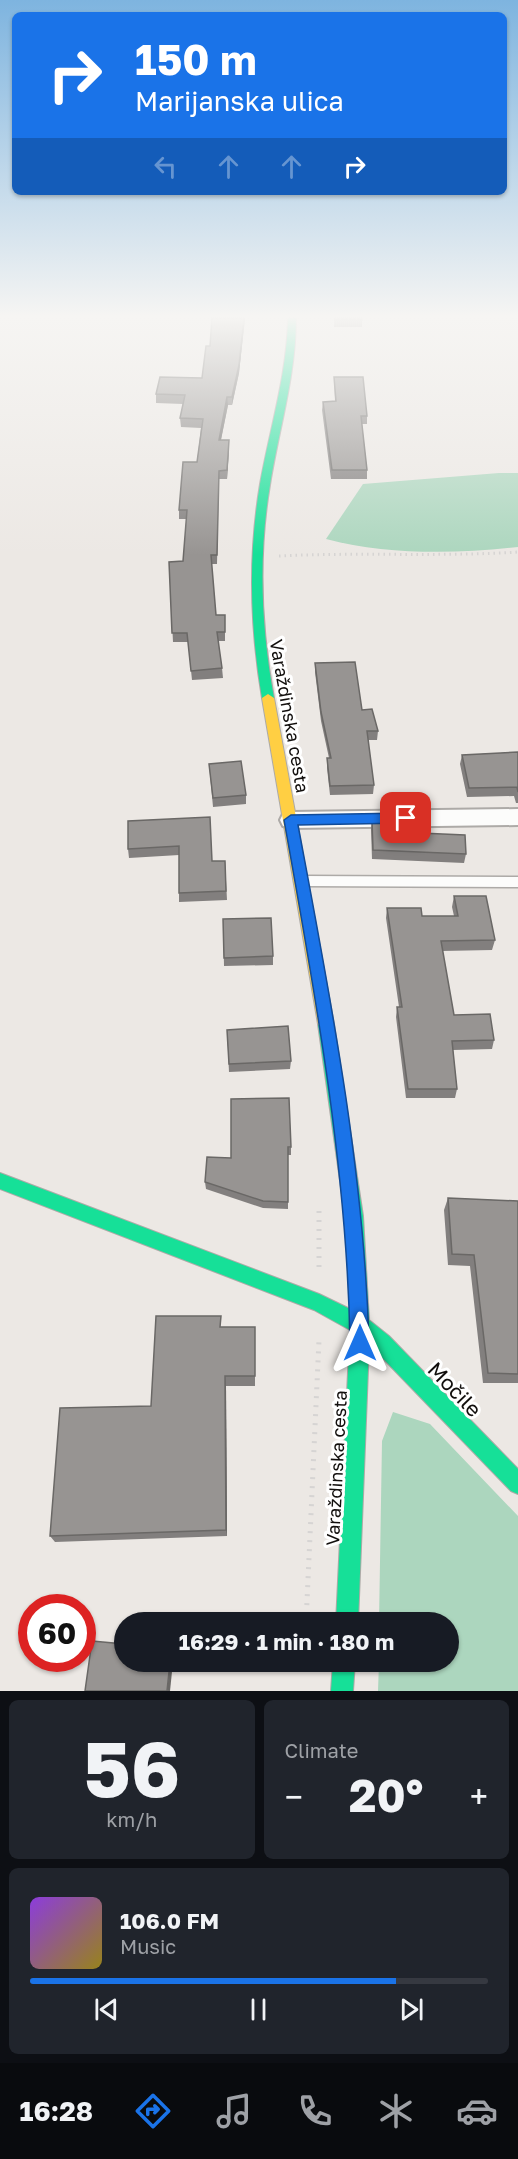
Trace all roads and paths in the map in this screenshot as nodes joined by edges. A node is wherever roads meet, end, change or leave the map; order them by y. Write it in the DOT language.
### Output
graph roads {
  1 [pos="283,397"];
  2 [pos="518,552"];
  3 [pos="256,556"];
  4 [pos="518,817"];
  5 [pos="291,820"];
  6 [pos="302,881"];
  7 [pos="518,882"];
  8 [pos="0,1181"];
  9 [pos="360,1325"];
  10 [pos="518,1484"];
  11 [pos="347,1612"];
  12 [pos="343,1672"];
  13 [pos="342,1691"];
  1 -- 3 [label="main road, Varaždinska cesta"];
  2 -- 3 [label="path"];
  3 -- 5 [label="main road, Varaždinska cesta"];
  4 -- 5 [label="street"];
  5 -- 6 [label="main road, Varaždinska cesta"];
  6 -- 7 [label="lane"];
  6 -- 9 [label="main road, Varaždinska cesta"];
  8 -- 9 [label="main road, Močile"];
  9 -- 10 [label="main road, Močile"];
  9 -- 11 [label="main road, Varaždinska cesta"];
  12 -- 13 [label="main road"];
}
